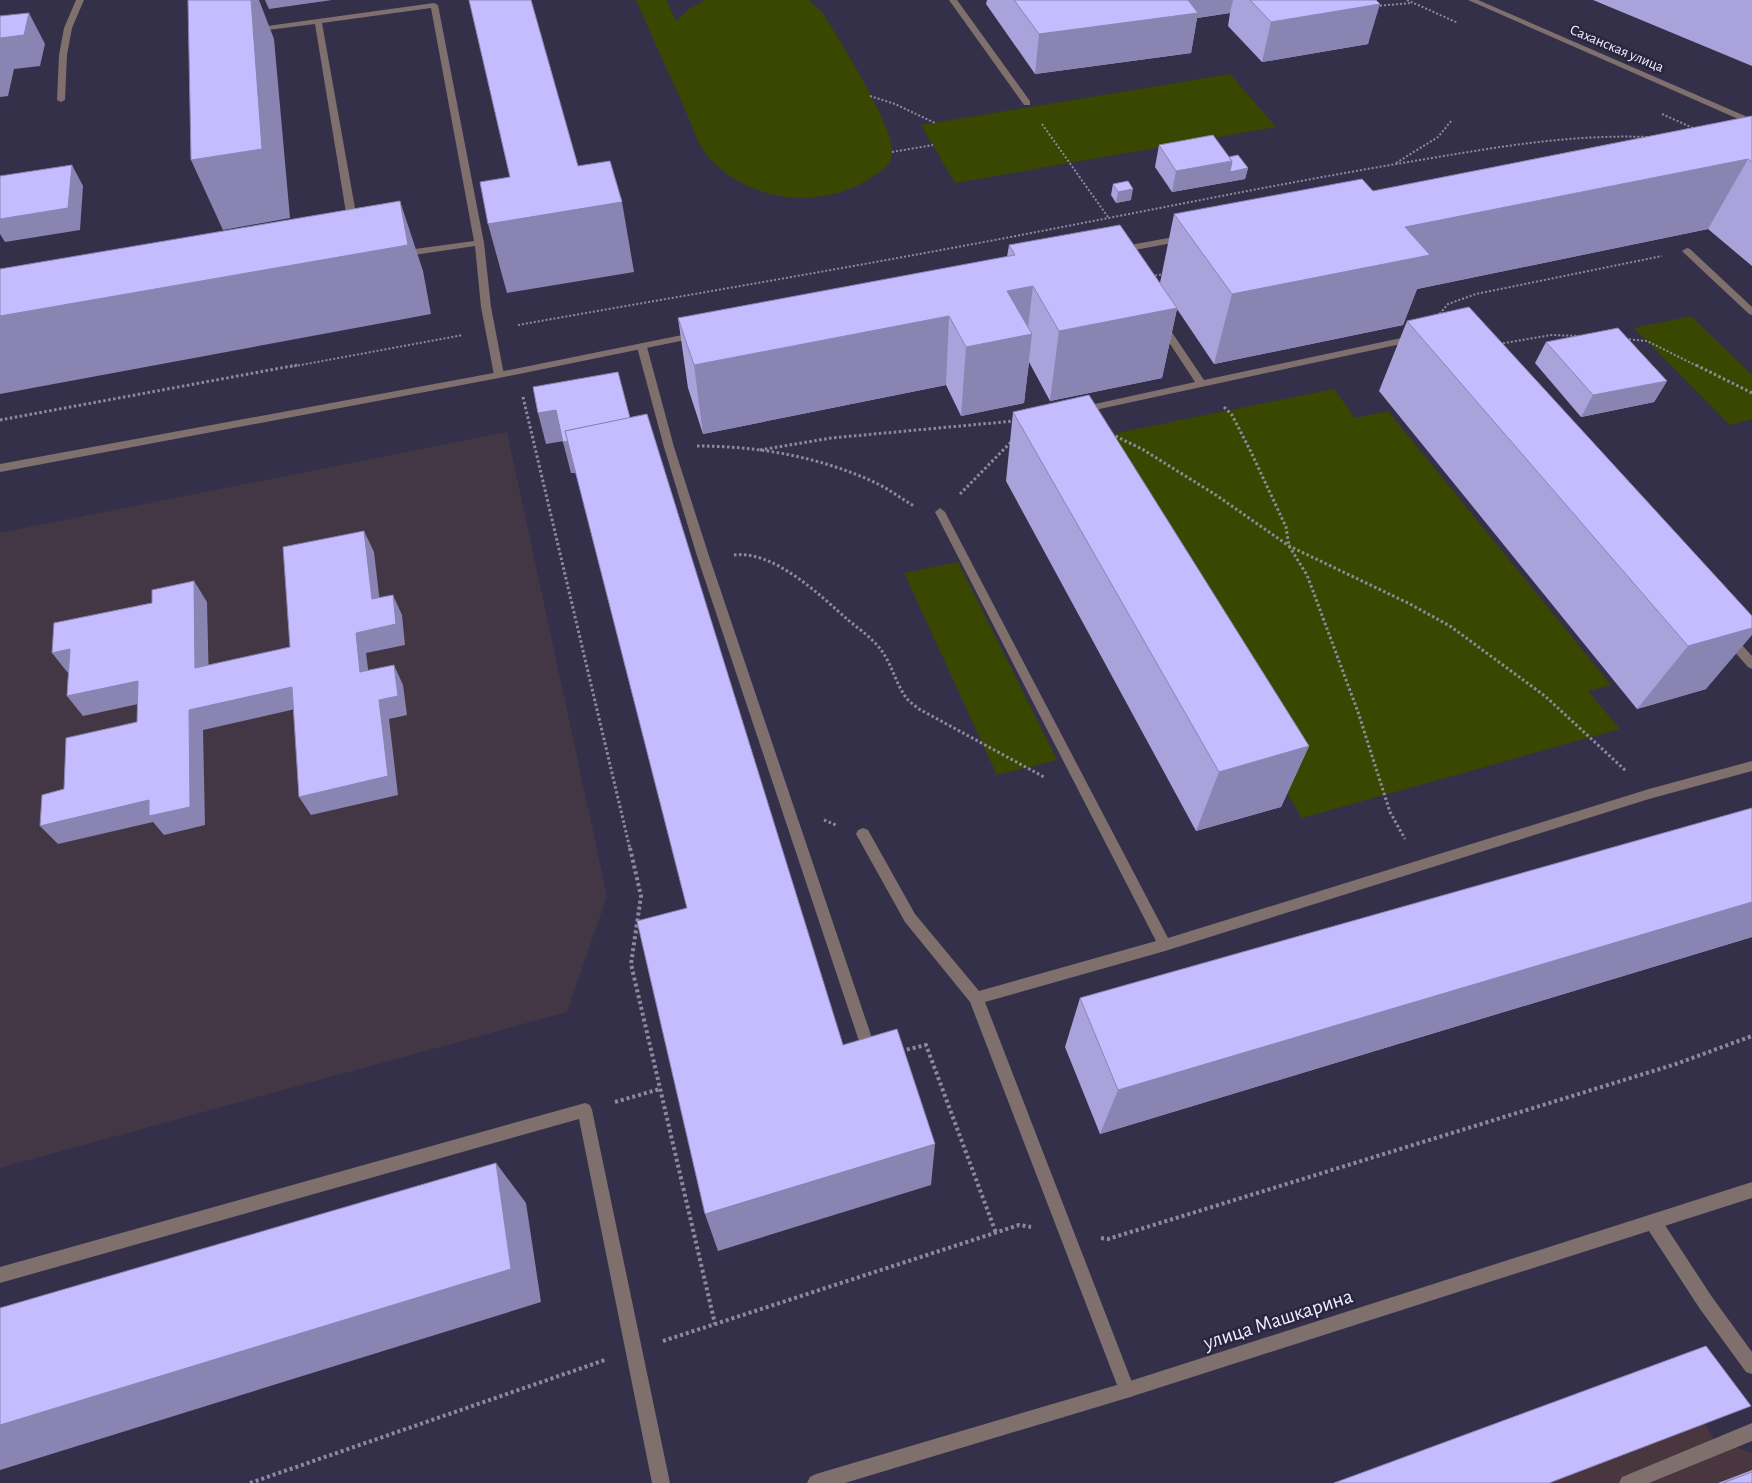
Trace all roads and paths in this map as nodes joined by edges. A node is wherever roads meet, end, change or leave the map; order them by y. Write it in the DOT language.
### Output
graph roads {
  1 [pos="80,0"];
  2 [pos="253,0"];
  3 [pos="953,0"];
  4 [pos="1472,0"];
  5 [pos="1414,3"];
  6 [pos="1371,7"];
  7 [pos="318,21"];
  8 [pos="870,96"];
  9 [pos="61,100"];
  10 [pos="1027,103"];
  11 [pos="1452,120"];
  12 [pos="1752,122"];
  13 [pos="935,123"];
  14 [pos="1655,138"];
  15 [pos="933,146"];
  16 [pos="892,152"];
  17 [pos="1394,164"];
  18 [pos="1108,217"];
  19 [pos="354,232"];
  20 [pos="1191,236"];
  21 [pos="479,242"];
  22 [pos="1686,251"];
  23 [pos="387,256"];
  24 [pos="1172,272"];
  25 [pos="1133,280"];
  26 [pos="1154,312"];
  27 [pos="1752,312"];
  28 [pos="490,330"];
  29 [pos="708,333"];
  30 [pos="1422,336"];
  31 [pos="1584,336"];
  32 [pos="1620,339"];
  33 [pos="1493,345"];
  34 [pos="642,347"];
  35 [pos="499,375"];
  36 [pos="1201,384"];
  37 [pos="1752,393"];
  38 [pos="523,396"];
  39 [pos="1074,411"];
  40 [pos="0,420"];
  41 [pos="1019,421"];
  42 [pos="1017,436"];
  43 [pos="669,447"];
  44 [pos="756,450"];
  45 [pos="0,468"];
  46 [pos="940,512"];
  47 [pos="1289,546"];
  48 [pos="703,556"];
  49 [pos="1719,628"];
  50 [pos="1752,664"];
  51 [pos="1752,766"];
  52 [pos="1649,794"];
  53 [pos="1087,798"];
  54 [pos="863,834"];
  55 [pos="1420,867"];
  56 [pos="1165,945"];
  57 [pos="976,998"];
  58 [pos="1752,1036"];
  59 [pos="926,1045"];
  60 [pos="872,1058"];
  61 [pos="660,1089"];
  62 [pos="585,1110"];
  63 [pos="1752,1190"];
  64 [pos="1653,1222"];
  65 [pos="1066,1232"];
  66 [pos="996,1233"];
  67 [pos="0,1275"];
  68 [pos="715,1324"];
  69 [pos="634,1350"];
  70 [pos="1752,1366"];
  71 [pos="1127,1390"];
  72 [pos="1752,1432"];
  73 [pos="250,1483"];
  74 [pos="661,1483"];
  75 [pos="816,1483"];
  76 [pos="1628,1483"];
  1 -- 9 [label="street"];
  2 -- 7 [label="street"];
  3 -- 10 [label="street"];
  4 -- 12 [label="street, Саханская улица"];
  5 -- 6 [label="path"];
  7 -- 19 [label="street"];
  7 -- 21 [label="street"];
  8 -- 13 [label="path"];
  10 -- 18 [label="path"];
  11 -- 17 [label="path"];
  14 -- 17 [label="path"];
  15 -- 16 [label="path"];
  17 -- 18 [label="path"];
  18 -- 28 [label="path"];
  20 -- 25 [label="street"];
  21 -- 23 [label="street"];
  21 -- 28 [label="street"];
  22 -- 27 [label="street"];
  22 -- 30 [label="path"];
  24 -- 25 [label="path"];
  26 -- 36 [label="street"];
  28 -- 35 [label="street"];
  28 -- 40 [label="path"];
  29 -- 34 [label="street"];
  30 -- 36 [label="street"];
  31 -- 33 [label="path"];
  32 -- 37 [label="path"];
  34 -- 35 [label="street"];
  34 -- 43 [label="street"];
  35 -- 45 [label="street"];
  36 -- 39 [label="street"];
  36 -- 47 [label="path"];
  38 -- 61 [label="path"];
  39 -- 47 [label="path"];
  41 -- 44 [label="path"];
  42 -- 46 [label="path"];
  43 -- 44 [label="path"];
  43 -- 48 [label="street"];
  44 -- 46 [label="path"];
  46 -- 53 [label="street"];
  47 -- 52 [label="path"];
  47 -- 55 [label="path"];
  48 -- 53 [label="path"];
  48 -- 60 [label="street"];
  49 -- 50 [label="street"];
  51 -- 52 [label="street"];
  52 -- 55 [label="street"];
  53 -- 56 [label="street"];
  54 -- 57 [label="street"];
  55 -- 56 [label="street"];
  56 -- 57 [label="street"];
  57 -- 65 [label="street"];
  58 -- 65 [label="path"];
  59 -- 66 [label="path"];
  61 -- 62 [label="path"];
  61 -- 68 [label="path"];
  62 -- 67 [label="street"];
  62 -- 69 [label="street"];
  63 -- 64 [label="street, улица Машкарина"];
  64 -- 70 [label="street"];
  64 -- 71 [label="street, улица Машкарина"];
  65 -- 66 [label="path"];
  65 -- 71 [label="street"];
  66 -- 68 [label="path"];
  68 -- 69 [label="path"];
  69 -- 73 [label="path"];
  69 -- 74 [label="street"];
  71 -- 75 [label="street, улица Машкарина"];
  72 -- 76 [label="street"];
}
